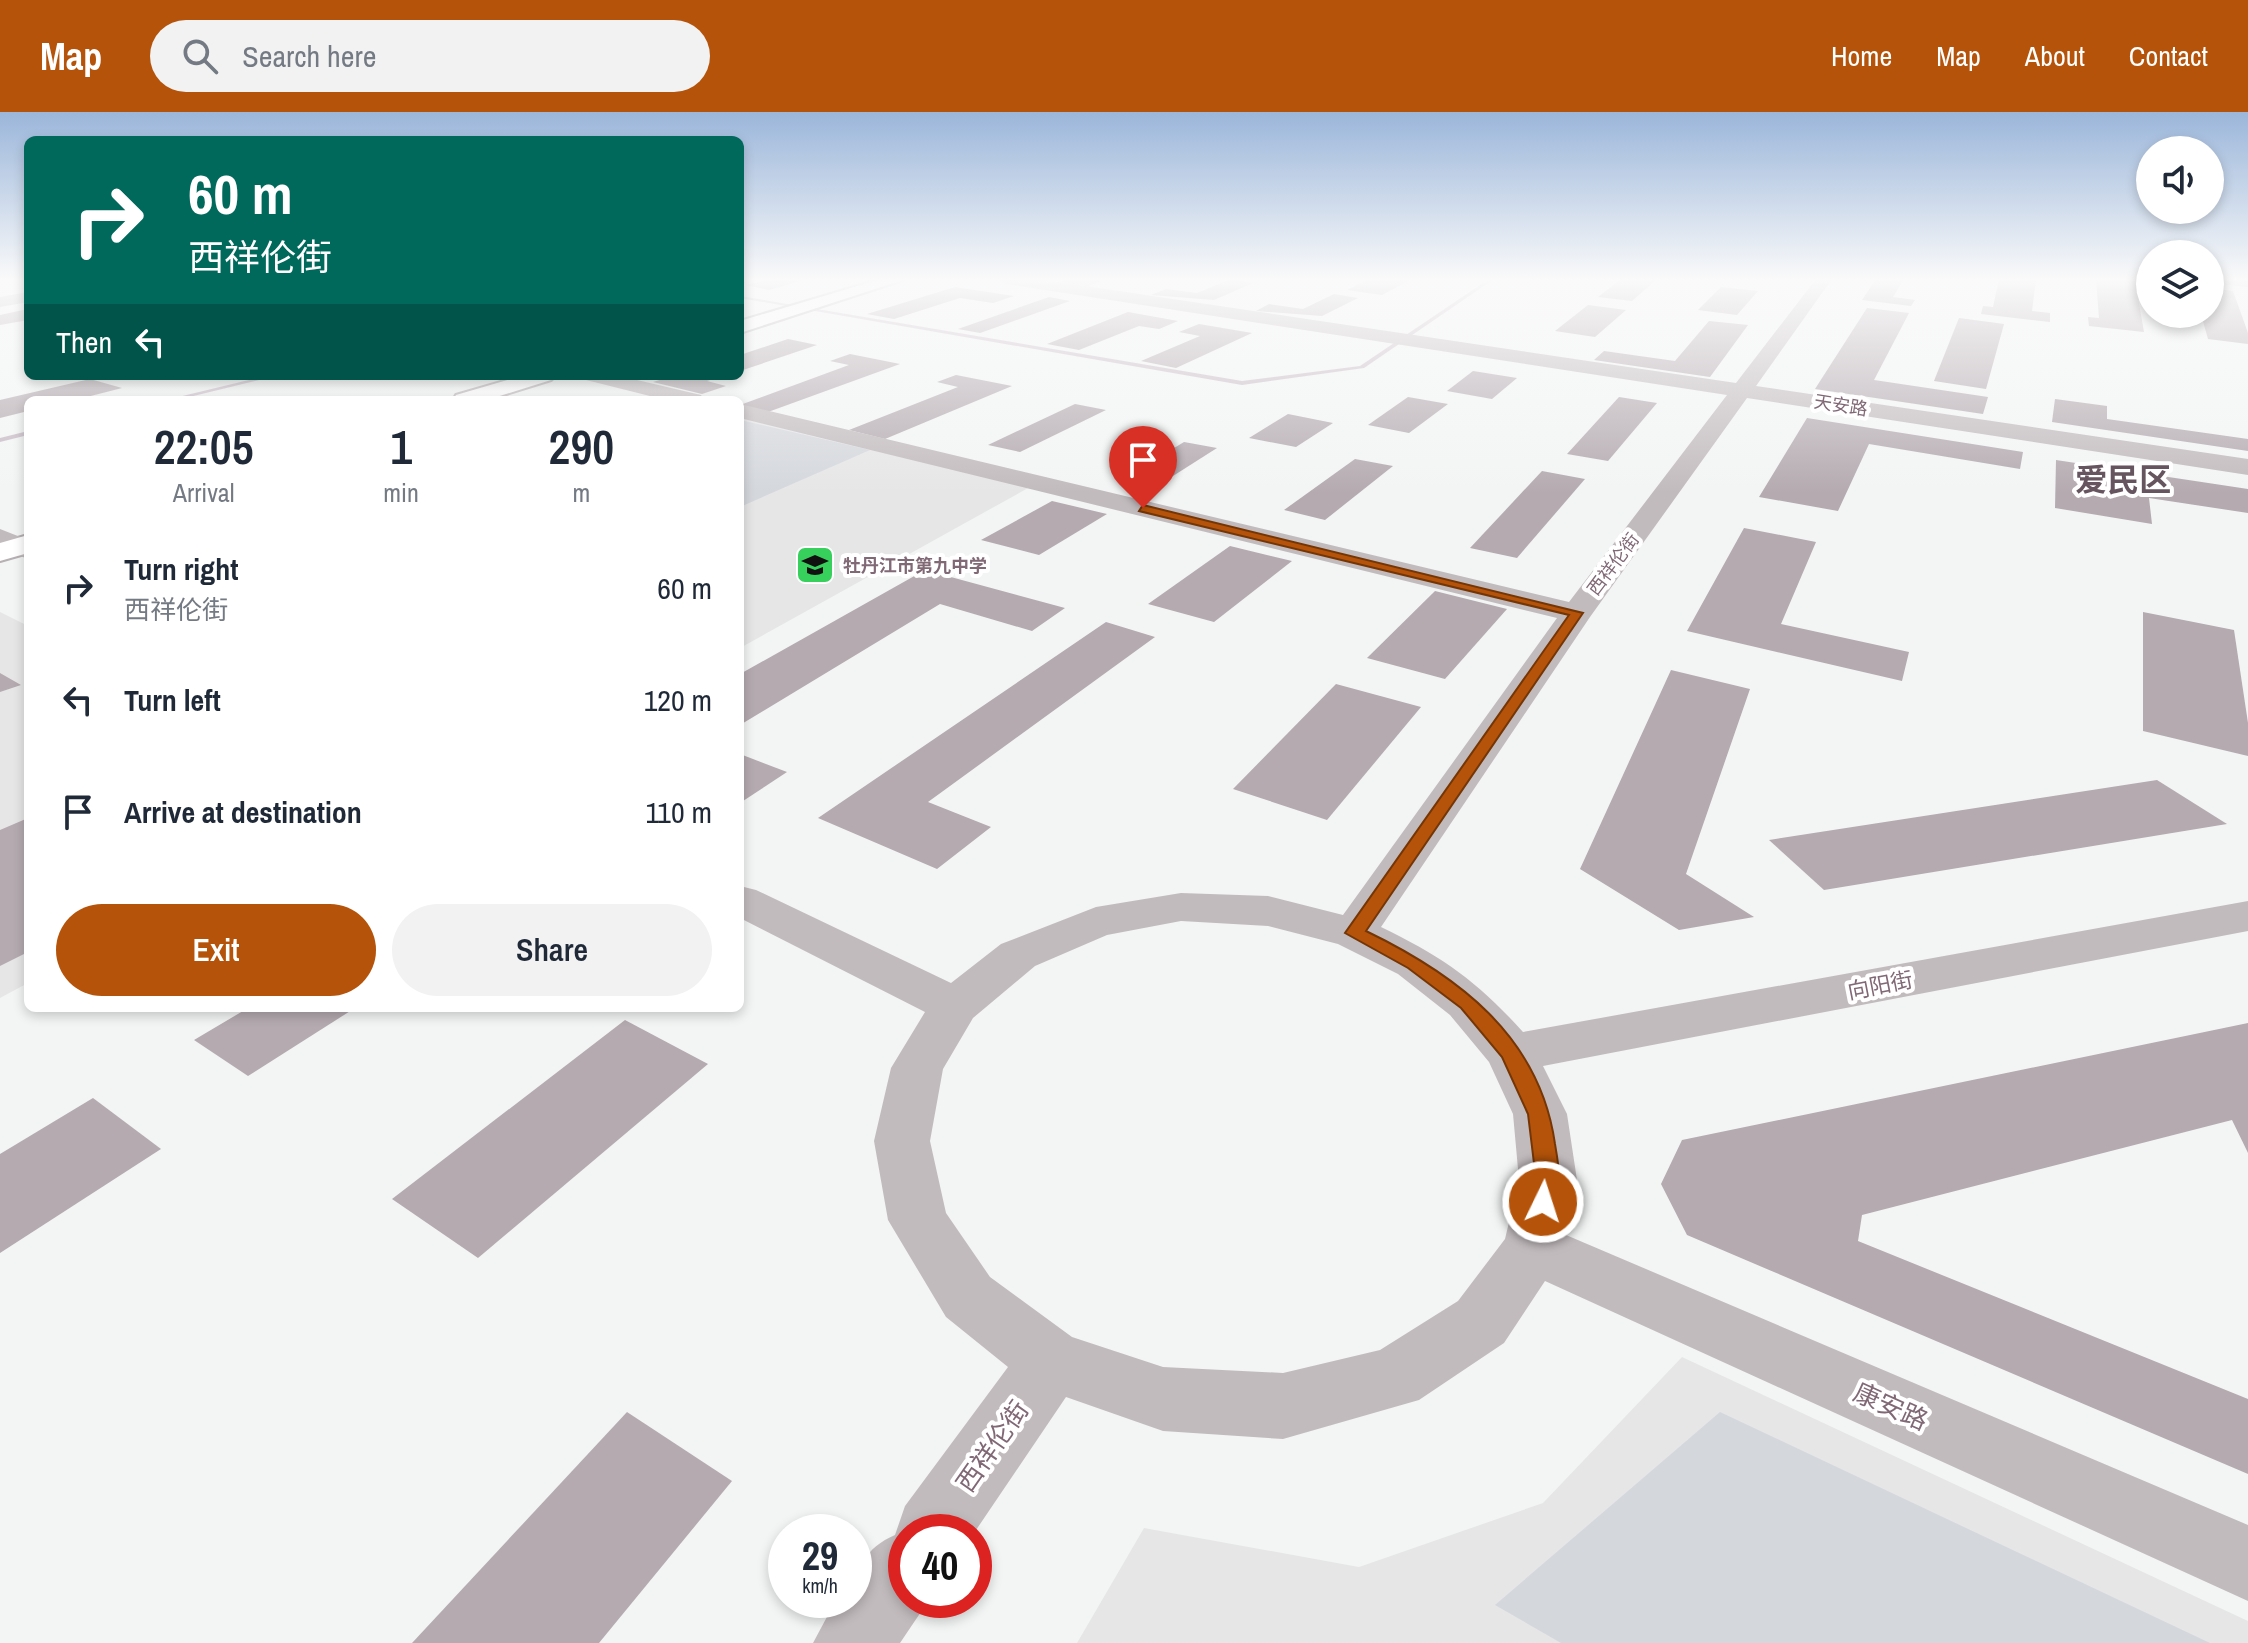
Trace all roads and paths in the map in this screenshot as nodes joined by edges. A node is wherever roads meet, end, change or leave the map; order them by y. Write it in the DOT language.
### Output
graph roads {
  1 [pos="1482,350"];
  2 [pos="1773,350"];
  3 [pos="531,380"];
  4 [pos="566,380"];
  5 [pos="610,380"];
  6 [pos="1745,390"];
  7 [pos="477,396"];
  8 [pos="513,396"];
  9 [pos="676,396"];
  10 [pos="744,412"];
  11 [pos="2248,467"];
  12 [pos="1577,613"];
  13 [pos="744,902"];
  14 [pos="2248,916"];
  15 [pos="1354,933"];
  16 [pos="955,1006"];
  17 [pos="1511,1053"];
  18 [pos="1533,1248"];
  19 [pos="1052,1361"];
  20 [pos="944,1514"];
  21 [pos="2248,1563"];
  22 [pos="888,1593"];
  23 [pos="853,1643"];
  1 -- 6 [label="street, 天安路"];
  2 -- 6 [label="street, 西祥伦街"];
  3 -- 7 [label="main road"];
  4 -- 8 [label="main road"];
  5 -- 9 [label="street"];
  6 -- 11 [label="street, 天安路"];
  6 -- 12 [label="street, 西祥伦街"];
  10 -- 12 [label="street"];
  12 -- 15 [label="street, 西祥伦街"];
  13 -- 16 [label="street"];
  14 -- 17 [label="street, 向阳街"];
  15 -- 16 [label="street"];
  15 -- 17 [label="street"];
  16 -- 19 [label="street"];
  17 -- 18 [label="street"];
  18 -- 19 [label="street"];
  18 -- 21 [label="street, 康安路"];
  19 -- 20 [label="street, 西祥伦街"];
  22 -- 23 [label="street"];
}
